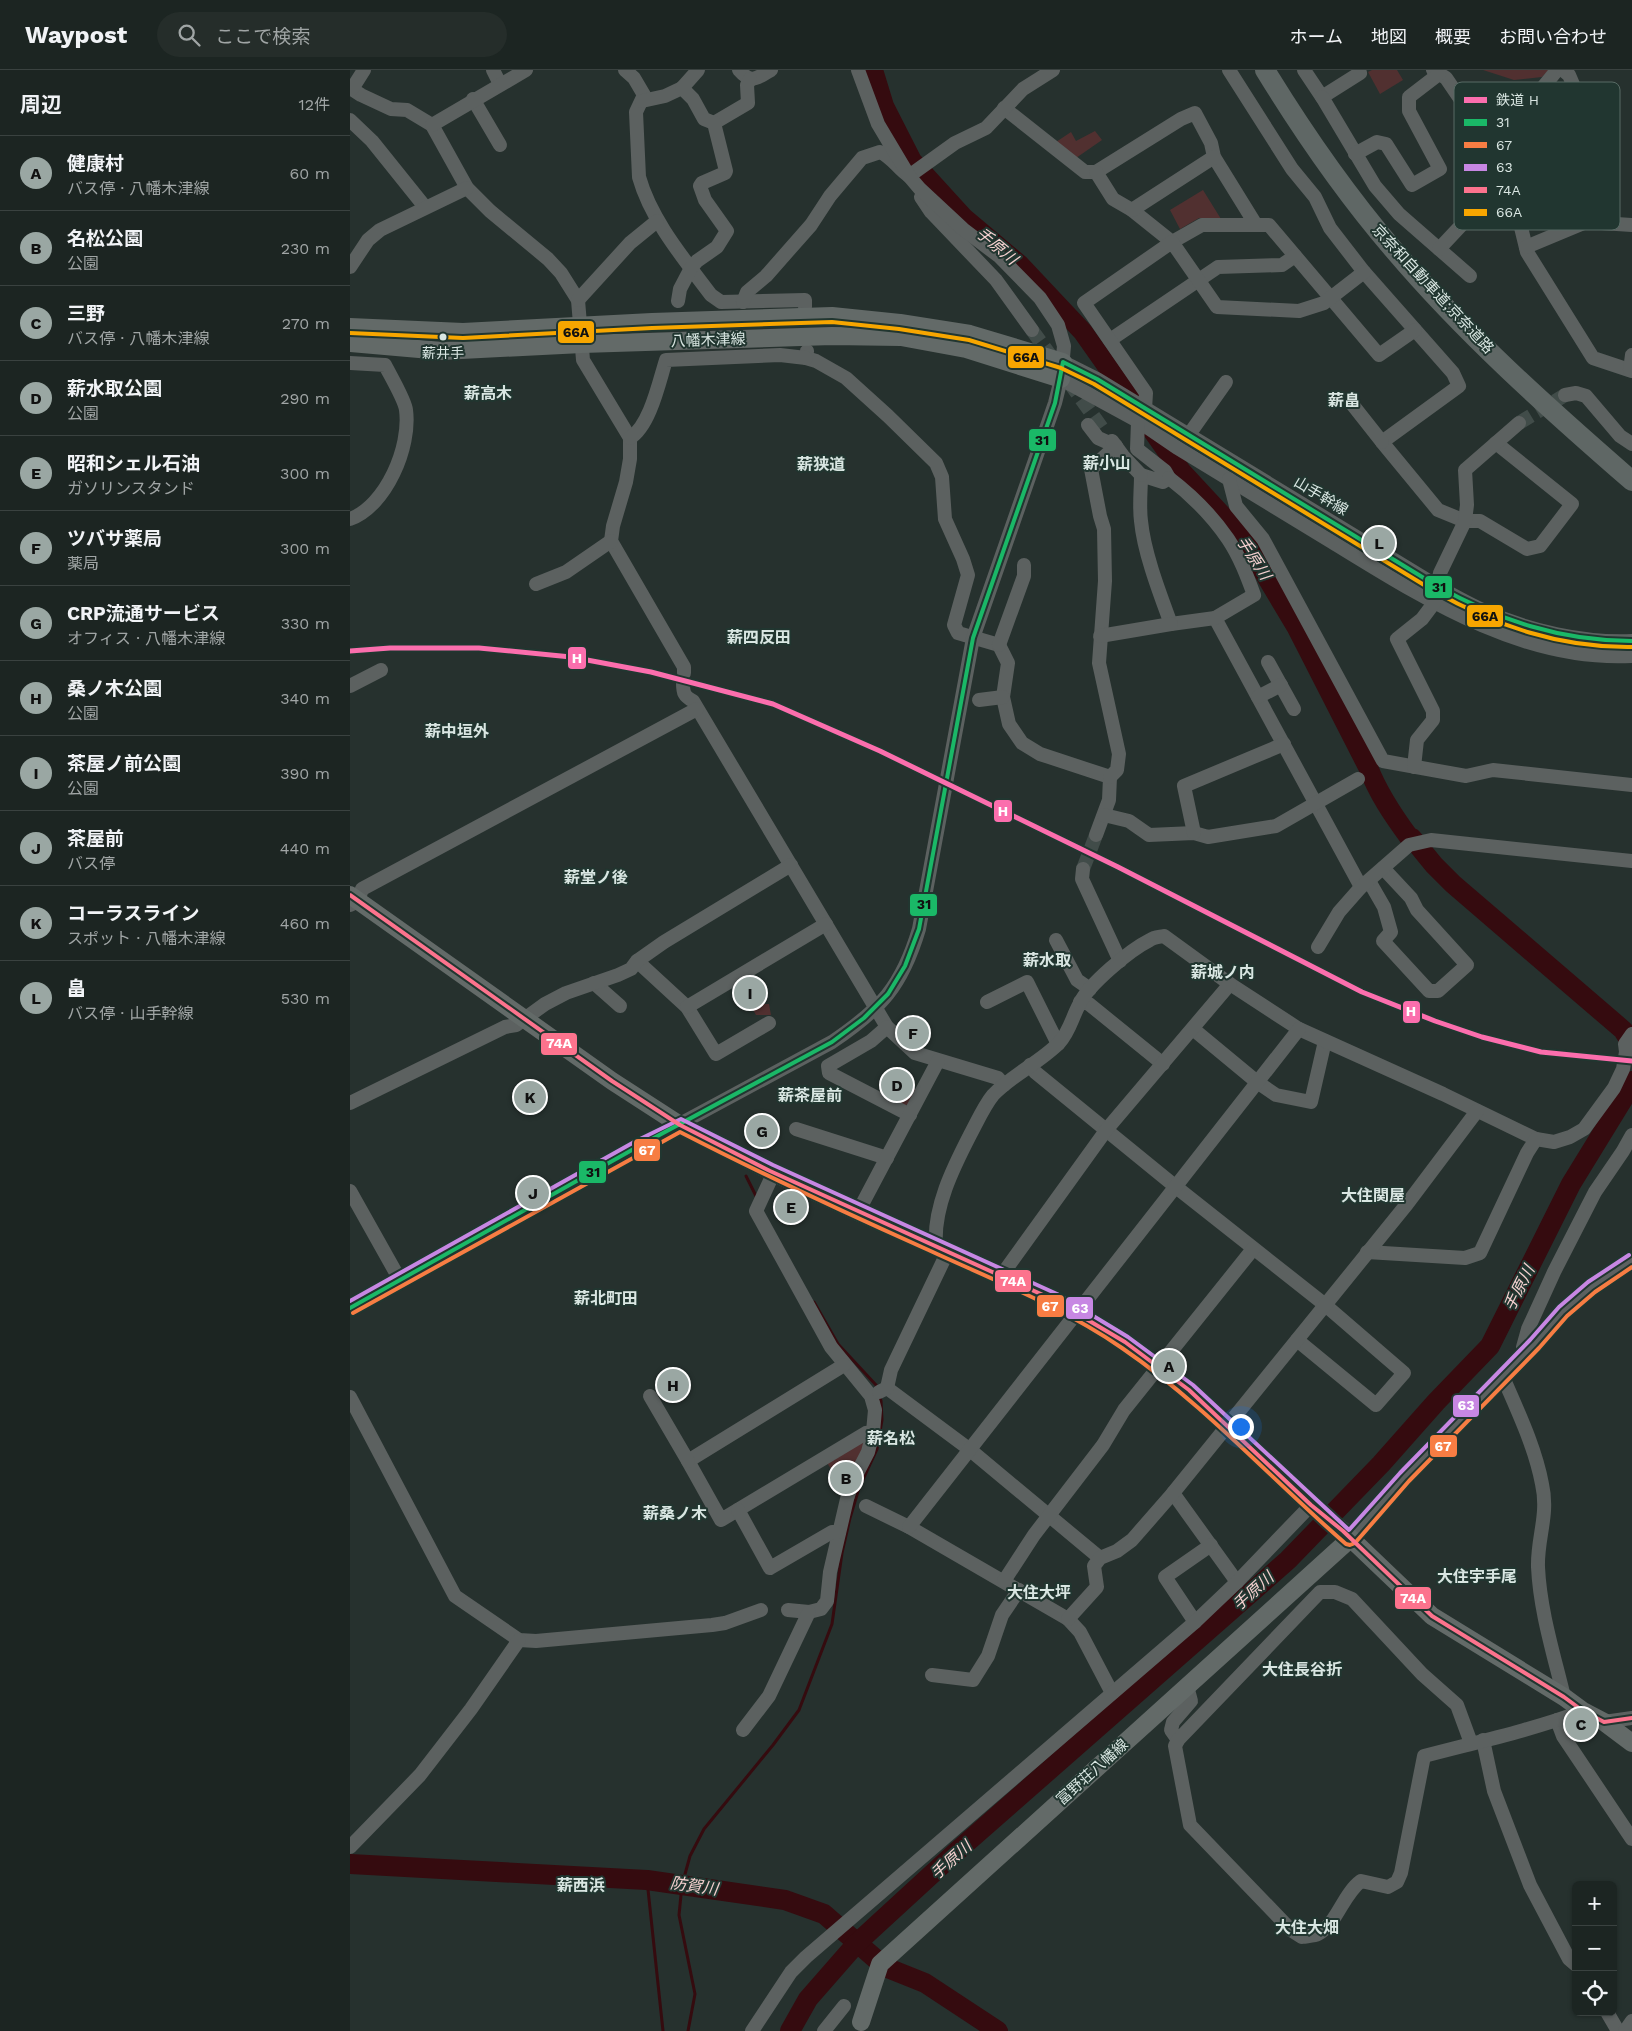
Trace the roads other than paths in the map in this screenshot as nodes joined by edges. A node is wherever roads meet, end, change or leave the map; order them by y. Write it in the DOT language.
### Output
graph roads {
  1 [pos="364,70"];
  2 [pos="493,70"];
  3 [pos="526,70"];
  4 [pos="625,70"];
  5 [pos="698,70"];
  6 [pos="771,70"];
  7 [pos="858,70"];
  8 [pos="1053,70"];
  9 [pos="1229,70"];
  10 [pos="1265,70"];
  11 [pos="1273,70"];
  12 [pos="1304,70"];
  13 [pos="1359,70"];
  14 [pos="1557,70"];
  15 [pos="1563,70"];
  16 [pos="1436,72"];
  17 [pos="745,75"];
  18 [pos="1547,82"];
  19 [pos="1572,82"];
  20 [pos="500,84"];
  21 [pos="682,88"];
  22 [pos="1454,90"];
  23 [pos="354,91"];
  24 [pos="1322,97"];
  25 [pos="473,100"];
  26 [pos="642,101"];
  27 [pos="350,105"];
  28 [pos="1004,108"];
  29 [pos="350,120"];
  30 [pos="714,123"];
  31 [pos="432,125"];
  32 [pos="500,145"];
  33 [pos="1355,154"];
  34 [pos="1214,157"];
  35 [pos="1096,172"];
  36 [pos="913,178"];
  37 [pos="466,188"];
  38 [pos="425,207"];
  39 [pos="1132,210"];
  40 [pos="657,221"];
  41 [pos="1256,225"];
  42 [pos="1457,230"];
  43 [pos="1522,230"];
  44 [pos="1567,230"];
  45 [pos="1172,242"];
  46 [pos="1526,247"];
  47 [pos="1439,249"];
  48 [pos="1295,256"];
  49 [pos="350,267"];
  50 [pos="691,268"];
  51 [pos="1364,272"];
  52 [pos="1470,276"];
  53 [pos="1198,280"];
  54 [pos="1330,298"];
  55 [pos="578,300"];
  56 [pos="678,300"];
  57 [pos="743,302"];
  58 [pos="805,307"];
  59 [pos="350,327"];
  60 [pos="1032,330"];
  61 [pos="1415,330"];
  62 [pos="581,336"];
  63 [pos="1110,340"];
  64 [pos="350,343"];
  65 [pos="1632,355"];
  66 [pos="350,363"];
  67 [pos="1062,370"];
  68 [pos="1631,370"];
  69 [pos="1226,382"];
  70 [pos="1565,395"];
  71 [pos="1352,404"];
  72 [pos="1141,415"];
  73 [pos="1519,424"];
  74 [pos="1088,425"];
  75 [pos="1102,428"];
  76 [pos="1188,436"];
  77 [pos="630,438"];
  78 [pos="1382,442"];
  79 [pos="1496,443"];
  80 [pos="1632,444"];
  81 [pos="1116,446"];
  82 [pos="1632,471"];
  83 [pos="1141,475"];
  84 [pos="1169,478"];
  85 [pos="1229,479"];
  86 [pos="1632,481"];
  87 [pos="350,519"];
  88 [pos="1465,521"];
  89 [pos="611,541"];
  90 [pos="1024,565"];
  91 [pos="536,584"];
  92 [pos="1437,586"];
  93 [pos="1434,603"];
  94 [pos="1215,618"];
  95 [pos="1171,624"];
  96 [pos="1100,636"];
  97 [pos="973,638"];
  98 [pos="1632,641"];
  99 [pos="999,646"];
  100 [pos="1632,656"];
  101 [pos="1268,662"];
  102 [pos="380,670"];
  103 [pos="1280,685"];
  104 [pos="350,686"];
  105 [pos="1002,697"];
  106 [pos="1258,697"];
  107 [pos="979,700"];
  108 [pos="698,709"];
  109 [pos="1294,709"];
  110 [pos="1284,744"];
  111 [pos="1414,767"];
  112 [pos="1110,777"];
  113 [pos="1358,779"];
  114 [pos="1632,785"];
  115 [pos="1316,804"];
  116 [pos="1104,815"];
  117 [pos="1194,833"];
  118 [pos="1096,835"];
  119 [pos="1632,861"];
  120 [pos="791,865"];
  121 [pos="1383,868"];
  122 [pos="1083,869"];
  123 [pos="1365,884"];
  124 [pos="353,900"];
  125 [pos="826,924"];
  126 [pos="1056,940"];
  127 [pos="1318,948"];
  128 [pos="1120,961"];
  129 [pos="637,962"];
  130 [pos="594,983"];
  131 [pos="1230,984"];
  132 [pos="1090,989"];
  133 [pos="987,1002"];
  134 [pos="1080,1002"];
  135 [pos="612,1004"];
  136 [pos="687,1007"];
  137 [pos="875,1009"];
  138 [pos="525,1019"];
  139 [pos="769,1023"];
  140 [pos="887,1027"];
  141 [pos="1192,1029"];
  142 [pos="1299,1029"];
  143 [pos="1629,1039"];
  144 [pos="1325,1041"];
  145 [pos="1058,1044"];
  146 [pos="938,1061"];
  147 [pos="1163,1064"];
  148 [pos="1030,1065"];
  149 [pos="1257,1082"];
  150 [pos="1004,1085"];
  151 [pos="350,1103"];
  152 [pos="1477,1111"];
  153 [pos="910,1116"];
  154 [pos="680,1125"];
  155 [pos="796,1129"];
  156 [pos="1107,1129"];
  157 [pos="1632,1135"];
  158 [pos="1536,1139"];
  159 [pos="887,1158"];
  160 [pos="774,1172"];
  161 [pos="1176,1187"];
  162 [pos="350,1191"];
  163 [pos="858,1212"];
  164 [pos="942,1249"];
  165 [pos="1253,1249"];
  166 [pos="1367,1252"];
  167 [pos="1632,1260"];
  168 [pos="1001,1276"];
  169 [pos="400,1280"];
  170 [pos="1324,1304"];
  171 [pos="350,1308"];
  172 [pos="1076,1312"];
  173 [pos="1296,1340"];
  174 [pos="1526,1354"];
  175 [pos="844,1365"];
  176 [pos="1159,1366"];
  177 [pos="1503,1377"];
  178 [pos="879,1392"];
  179 [pos="650,1396"];
  180 [pos="350,1397"];
  181 [pos="1227,1425"];
  182 [pos="873,1432"];
  183 [pos="968,1449"];
  184 [pos="688,1461"];
  185 [pos="1173,1493"];
  186 [pos="866,1506"];
  187 [pos="1313,1507"];
  188 [pos="738,1510"];
  189 [pos="1048,1516"];
  190 [pos="909,1527"];
  191 [pos="839,1532"];
  192 [pos="1346,1535"];
  193 [pos="1211,1545"];
  194 [pos="1100,1558"];
  195 [pos="1004,1581"];
  196 [pos="1237,1582"];
  197 [pos="1019,1590"];
  198 [pos="761,1610"];
  199 [pos="788,1610"];
  200 [pos="809,1612"];
  201 [pos="1068,1619"];
  202 [pos="1195,1622"];
  203 [pos="519,1640"];
  204 [pos="932,1675"];
  205 [pos="1187,1686"];
  206 [pos="1112,1693"];
  207 [pos="1564,1697"];
  208 [pos="1582,1710"];
  209 [pos="1632,1718"];
  210 [pos="1557,1720"];
  211 [pos="1604,1722"];
  212 [pos="743,1730"];
  213 [pos="1178,1740"];
  214 [pos="1477,1742"];
  215 [pos="1632,1743"];
  216 [pos="1632,1839"];
  217 [pos="350,1847"];
  218 [pos="1572,1962"];
  219 [pos="844,2006"];
  220 [pos="1609,2016"];
  221 [pos="1632,2021"];
  222 [pos="862,2022"];
  223 [pos="752,2031"];
  224 [pos="824,2031"];
  225 [pos="1618,2031"];
  226 [pos="1625,2031"];
  1 -- 23 [label="street"];
  2 -- 20 [label="street"];
  3 -- 20 [label="street"];
  4 -- 26 [label="street"];
  5 -- 21 [label="street"];
  6 -- 17 [label="street"];
  7 -- 36 [label="street"];
  8 -- 28 [label="street"];
  9 -- 51 [label="street"];
  10 -- 86 [label="highway, 京奈和自動車道;京奈道路"];
  11 -- 82 [label="highway, 京奈和自動車道;京奈道路"];
  12 -- 24 [label="street"];
  13 -- 24 [label="street"];
  14 -- 18 [label="street"];
  15 -- 19 [label="street"];
  16 -- 22 [label="street"];
  16 -- 33 [label="street"];
  17 -- 30 [label="street"];
  20 -- 25 [label="street"];
  21 -- 26 [label="street"];
  21 -- 30 [label="street"];
  23 -- 27 [label="street"];
  23 -- 31 [label="street"];
  24 -- 33 [label="street"];
  25 -- 31 [label="street"];
  25 -- 32 [label="street"];
  26 -- 40 [label="street"];
  28 -- 35 [label="street"];
  28 -- 36 [label="street"];
  29 -- 38 [label="street"];
  30 -- 50 [label="street"];
  31 -- 37 [label="street"];
  33 -- 47 [label="street"];
  34 -- 35 [label="street"];
  34 -- 39 [label="street"];
  34 -- 41 [label="street"];
  35 -- 39 [label="street"];
  36 -- 57 [label="street"];
  36 -- 60 [label="street"];
  36 -- 67 [label="street"];
  37 -- 38 [label="street"];
  37 -- 55 [label="street"];
  38 -- 49 [label="street"];
  39 -- 45 [label="street"];
  40 -- 50 [label="street"];
  40 -- 55 [label="street"];
  41 -- 45 [label="street"];
  41 -- 48 [label="street"];
  42 -- 47 [label="street"];
  43 -- 46 [label="street"];
  44 -- 46 [label="street"];
  45 -- 53 [label="street"];
  45 -- 63 [label="street"];
  46 -- 68 [label="street"];
  47 -- 52 [label="street"];
  48 -- 53 [label="street"];
  48 -- 54 [label="street"];
  50 -- 56 [label="street"];
  50 -- 57 [label="street"];
  51 -- 54 [label="street"];
  51 -- 61 [label="street"];
  53 -- 54 [label="street"];
  53 -- 63 [label="street"];
  54 -- 61 [label="street"];
  55 -- 62 [label="street"];
  57 -- 58 [label="street"];
  59 -- 62 [label="main road, 八幡木津線"];
  61 -- 78 [label="street"];
  62 -- 64 [label="main road, 八幡木津線"];
  62 -- 67 [label="main road, 八幡木津線"];
  62 -- 77 [label="street"];
  63 -- 72 [label="street"];
  65 -- 68 [label="street"];
  66 -- 87 [label="street"];
  67 -- 72 [label="street, 山手幹線"];
  67 -- 72 [label="street, 山手幹線"];
  67 -- 97 [label="street"];
  69 -- 76 [label="street"];
  70 -- 80 [label="street"];
  71 -- 78 [label="street"];
  72 -- 76 [label="street, 山手幹線"];
  72 -- 84 [label="street"];
  72 -- 85 [label="street, 山手幹線"];
  73 -- 79 [label="street"];
  74 -- 81 [label="street"];
  75 -- 81 [label="street"];
  76 -- 92 [label="street, 山手幹線"];
  77 -- 89 [label="street"];
  77 -- 97 [label="street"];
  78 -- 88 [label="street"];
  79 -- 88 [label="street"];
  79 -- 88 [label="street"];
  81 -- 83 [label="street"];
  81 -- 96 [label="street"];
  83 -- 84 [label="street"];
  83 -- 95 [label="street"];
  84 -- 94 [label="street"];
  85 -- 93 [label="street, 山手幹線"];
  85 -- 111 [label="street"];
  88 -- 92 [label="street"];
  89 -- 91 [label="street"];
  89 -- 108 [label="street"];
  90 -- 99 [label="street"];
  92 -- 93 [label="street"];
  92 -- 98 [label="street, 山手幹線"];
  93 -- 100 [label="street, 山手幹線"];
  93 -- 111 [label="street"];
  94 -- 95 [label="street"];
  94 -- 106 [label="street"];
  95 -- 96 [label="street"];
  96 -- 112 [label="street"];
  97 -- 99 [label="street"];
  97 -- 137 [label="street"];
  99 -- 105 [label="street"];
  101 -- 103 [label="street"];
  102 -- 104 [label="street"];
  103 -- 106 [label="street"];
  103 -- 109 [label="street"];
  105 -- 107 [label="street"];
  105 -- 112 [label="street"];
  106 -- 110 [label="street"];
  108 -- 120 [label="street"];
  108 -- 124 [label="street"];
  110 -- 115 [label="street"];
  110 -- 117 [label="street"];
  111 -- 114 [label="street"];
  112 -- 116 [label="street"];
  113 -- 115 [label="street"];
  115 -- 117 [label="street"];
  115 -- 123 [label="street"];
  116 -- 117 [label="street"];
  116 -- 118 [label="street"];
  119 -- 121 [label="street"];
  120 -- 125 [label="street"];
  120 -- 129 [label="street"];
  121 -- 123 [label="street"];
  121 -- 123 [label="street"];
  122 -- 128 [label="street"];
  123 -- 127 [label="street"];
  124 -- 138 [label="main road"];
  125 -- 136 [label="street"];
  125 -- 137 [label="street"];
  126 -- 132 [label="street"];
  128 -- 131 [label="street"];
  128 -- 132 [label="street"];
  129 -- 130 [label="street"];
  129 -- 136 [label="street"];
  130 -- 135 [label="street"];
  130 -- 138 [label="street"];
  131 -- 141 [label="street"];
  131 -- 142 [label="street"];
  132 -- 134 [label="street"];
  133 -- 145 [label="street"];
  134 -- 145 [label="street"];
  134 -- 147 [label="street"];
  136 -- 139 [label="street"];
  137 -- 140 [label="street"];
  137 -- 154 [label="street"];
  138 -- 151 [label="street"];
  138 -- 154 [label="main road"];
  140 -- 146 [label="street"];
  140 -- 153 [label="street"];
  141 -- 147 [label="street"];
  141 -- 149 [label="street"];
  142 -- 144 [label="street"];
  142 -- 149 [label="street"];
  143 -- 158 [label="street"];
  144 -- 149 [label="street"];
  144 -- 152 [label="street"];
  145 -- 148 [label="street"];
  146 -- 150 [label="street"];
  146 -- 153 [label="street"];
  147 -- 156 [label="street"];
  148 -- 150 [label="street"];
  148 -- 156 [label="street"];
  149 -- 161 [label="street"];
  150 -- 164 [label="street"];
  152 -- 158 [label="street"];
  152 -- 166 [label="street"];
  153 -- 159 [label="street"];
  154 -- 160 [label="main road"];
  154 -- 169 [label="street"];
  155 -- 159 [label="street"];
  156 -- 161 [label="street"];
  156 -- 168 [label="street"];
  157 -- 174 [label="street"];
  158 -- 166 [label="street"];
  159 -- 163 [label="street"];
  160 -- 163 [label="main road"];
  160 -- 175 [label="street"];
  161 -- 165 [label="street"];
  161 -- 172 [label="street"];
  162 -- 169 [label="street"];
  163 -- 164 [label="main road"];
  164 -- 168 [label="main road"];
  164 -- 178 [label="street"];
  165 -- 170 [label="street"];
  165 -- 176 [label="street"];
  166 -- 170 [label="street"];
  167 -- 174 [label="street"];
  168 -- 172 [label="main road"];
  169 -- 171 [label="street"];
  170 -- 173 [label="street"];
  170 -- 173 [label="street"];
  172 -- 176 [label="main road"];
  172 -- 183 [label="street"];
  173 -- 181 [label="street"];
  174 -- 177 [label="street"];
  175 -- 178 [label="street"];
  175 -- 184 [label="street"];
  176 -- 181 [label="main road"];
  176 -- 189 [label="street"];
  177 -- 192 [label="street"];
  177 -- 207 [label="street"];
  178 -- 182 [label="street"];
  178 -- 183 [label="street"];
  179 -- 184 [label="street"];
  180 -- 203 [label="street"];
  181 -- 185 [label="street"];
  181 -- 187 [label="main road"];
  182 -- 188 [label="street"];
  182 -- 191 [label="street"];
  183 -- 189 [label="street"];
  183 -- 190 [label="street"];
  184 -- 188 [label="street"];
  185 -- 193 [label="street"];
  185 -- 194 [label="street"];
  186 -- 190 [label="street"];
  187 -- 192 [label="main road"];
  187 -- 196 [label="street"];
  188 -- 191 [label="street"];
  189 -- 194 [label="street"];
  189 -- 195 [label="street"];
  190 -- 195 [label="street"];
  191 -- 200 [label="street"];
  192 -- 205 [label="main road, 富野荘八幡線"];
  192 -- 207 [label="main road"];
  193 -- 196 [label="street"];
  193 -- 202 [label="street"];
  194 -- 201 [label="street"];
  195 -- 197 [label="street"];
  196 -- 202 [label="street"];
  197 -- 201 [label="street"];
  197 -- 204 [label="street"];
  198 -- 203 [label="street"];
  199 -- 200 [label="street"];
  200 -- 212 [label="street"];
  201 -- 206 [label="street"];
  202 -- 206 [label="street"];
  203 -- 217 [label="street"];
  205 -- 213 [label="street"];
  205 -- 222 [label="main road, 富野荘八幡線"];
  206 -- 223 [label="street"];
  207 -- 208 [label="main road"];
  208 -- 210 [label="street"];
  208 -- 211 [label="main road"];
  209 -- 211 [label="street"];
  210 -- 214 [label="street"];
  210 -- 216 [label="street"];
  211 -- 215 [label="main road"];
  213 -- 214 [label="street"];
  213 -- 214 [label="street"];
  214 -- 218 [label="street"];
  219 -- 224 [label="street"];
  220 -- 225 [label="street"];
  221 -- 226 [label="street"];
}
